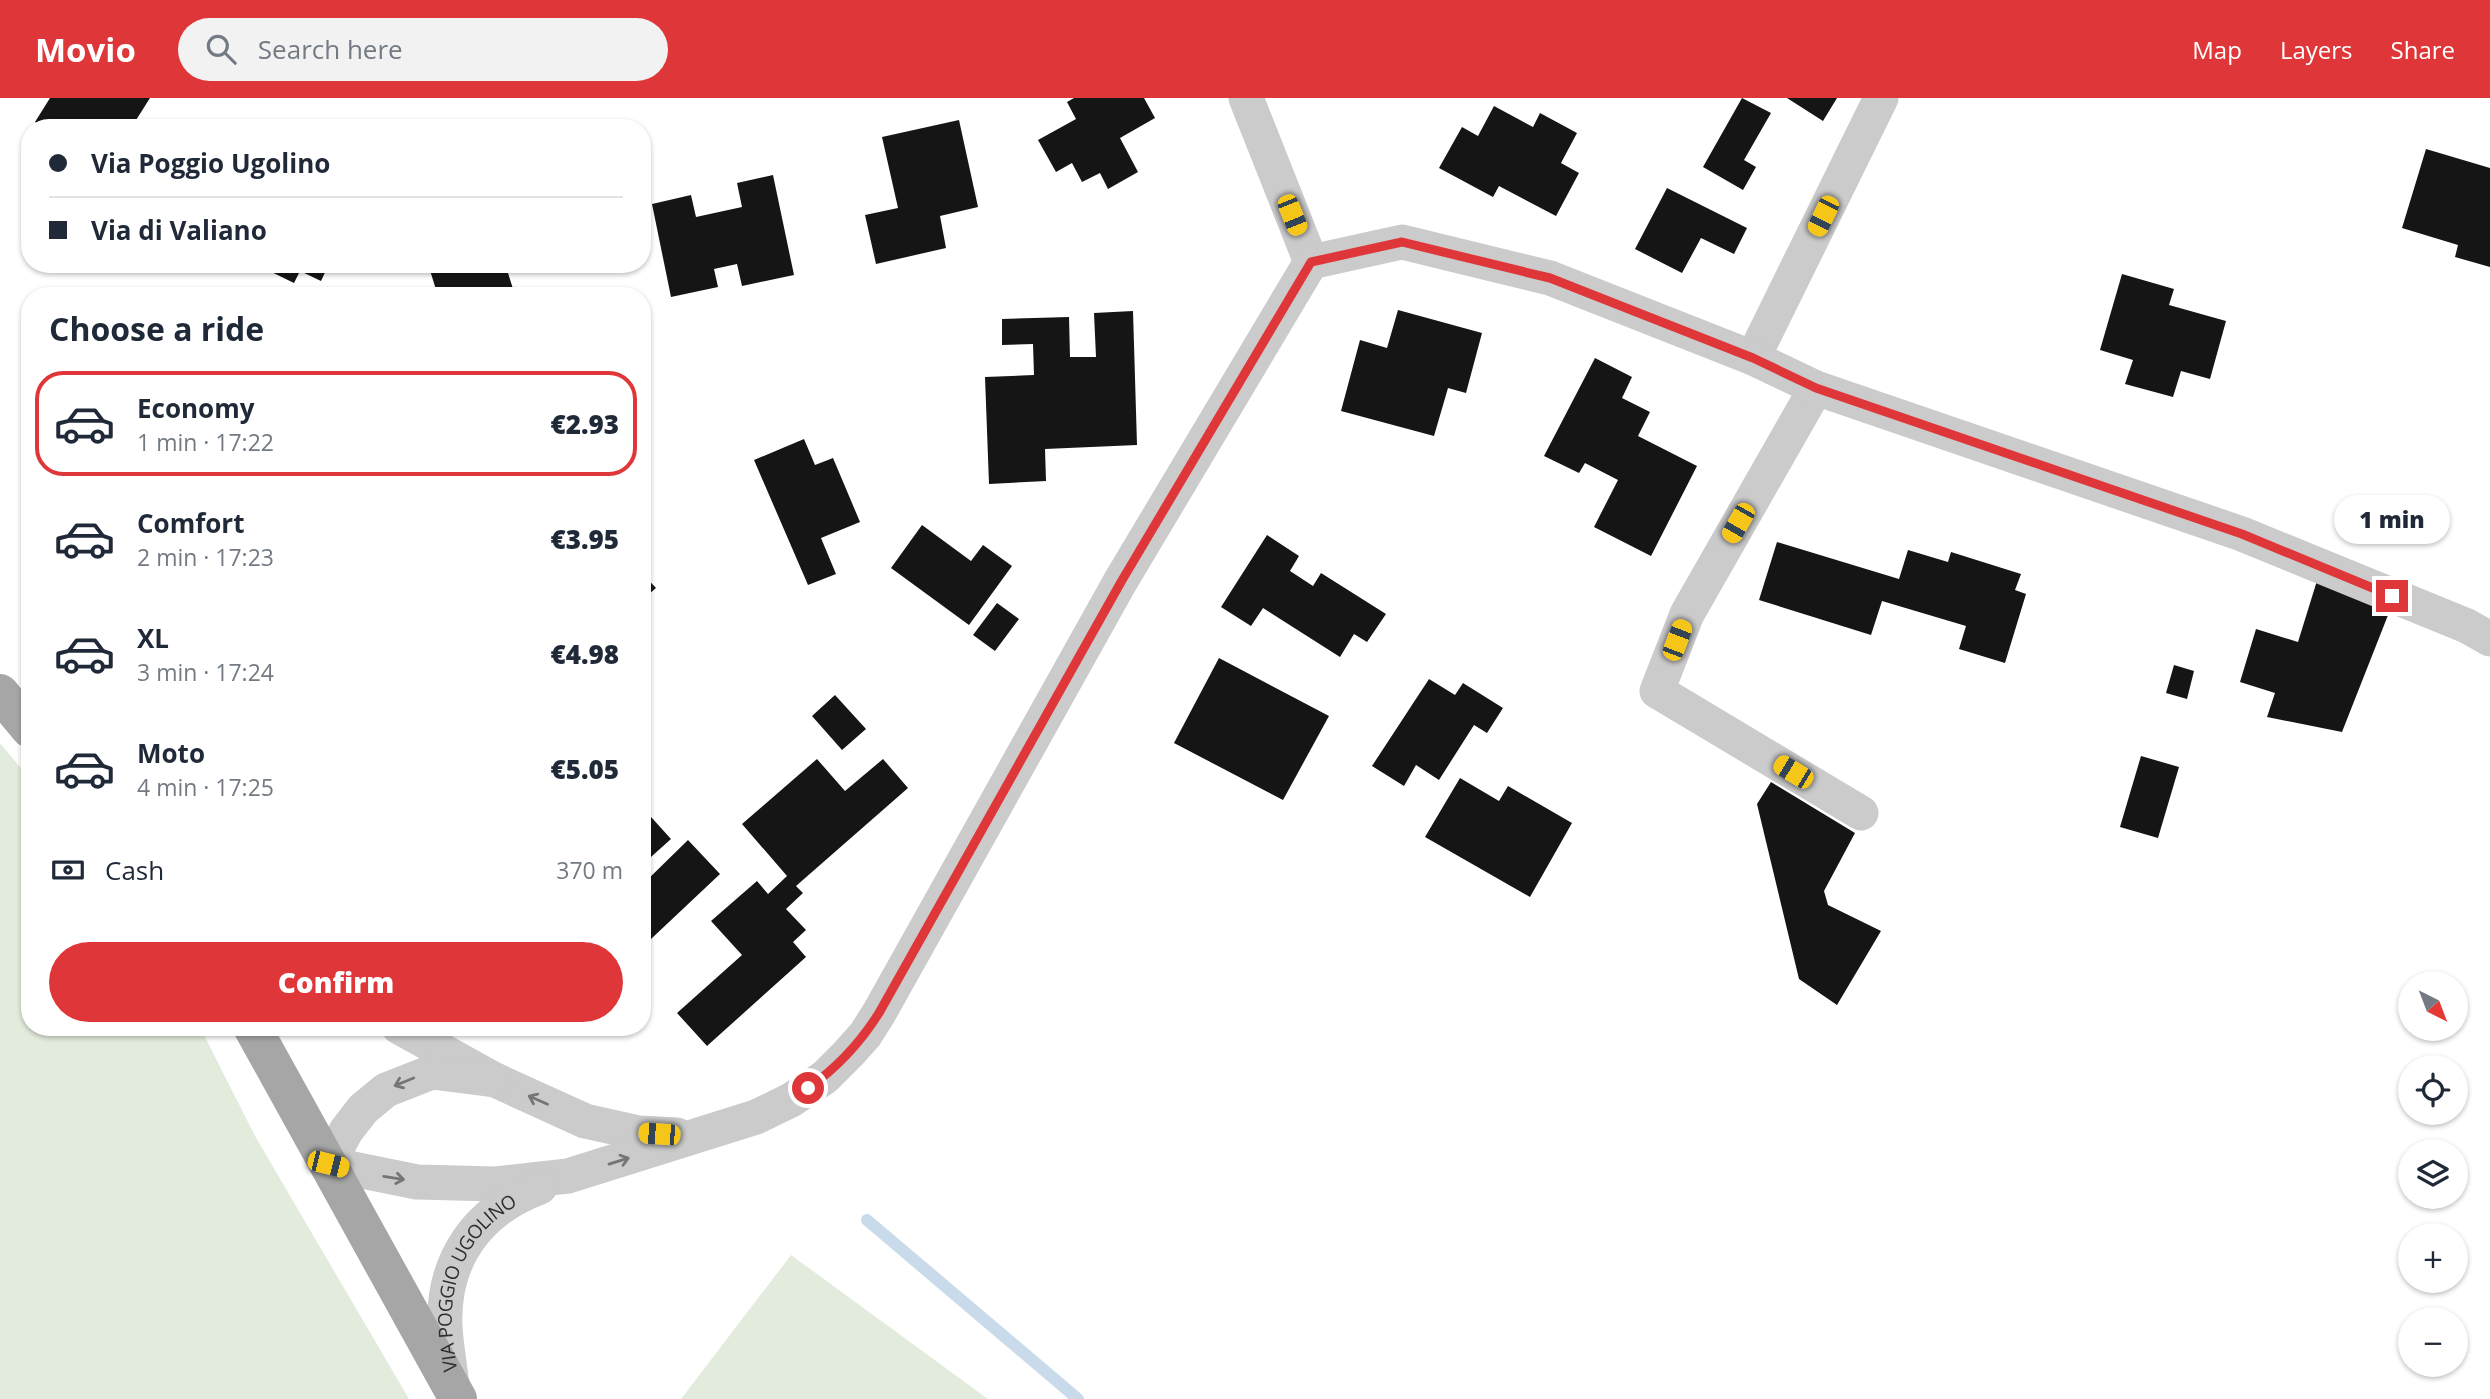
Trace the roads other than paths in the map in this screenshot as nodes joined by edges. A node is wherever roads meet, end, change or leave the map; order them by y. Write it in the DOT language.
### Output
graph roads {
  1 [pos="1246,98"];
  2 [pos="1881,98"];
  3 [pos="1311,262"];
  4 [pos="1753,358"];
  5 [pos="1816,388"];
  6 [pos="2490,639"];
  7 [pos="0,693"];
  8 [pos="21,718"];
  9 [pos="1861,813"];
  10 [pos="257,1036"];
  11 [pos="415,1036"];
  12 [pos="495,1080"];
  13 [pos="698,1137"];
  14 [pos="328,1164"];
  15 [pos="568,1176"];
  16 [pos="455,1394"];
  1 -- 3 [label="street"];
  2 -- 4 [label="street"];
  3 -- 4 [label="street"];
  3 -- 13 [label="street, VIA POGGIO UGOLINO"];
  4 -- 5 [label="street"];
  5 -- 6 [label="street"];
  5 -- 9 [label="street"];
  7 -- 8 [label="main road"];
  10 -- 14 [label="main road"];
  11 -- 12 [label="street, VIA POGGIO UGOLINO"];
  13 -- 12 [label="street, VIA POGGIO UGOLINO, one-way"];
  12 -- 14 [label="street, VIA POGGIO UGOLINO, one-way"];
  15 -- 13 [label="street, VIA POGGIO UGOLINO, one-way"];
  14 -- 15 [label="street, VIA POGGIO UGOLINO, one-way"];
  14 -- 16 [label="main road"];
  15 -- 16 [label="street, VIA POGGIO UGOLINO"];
}
